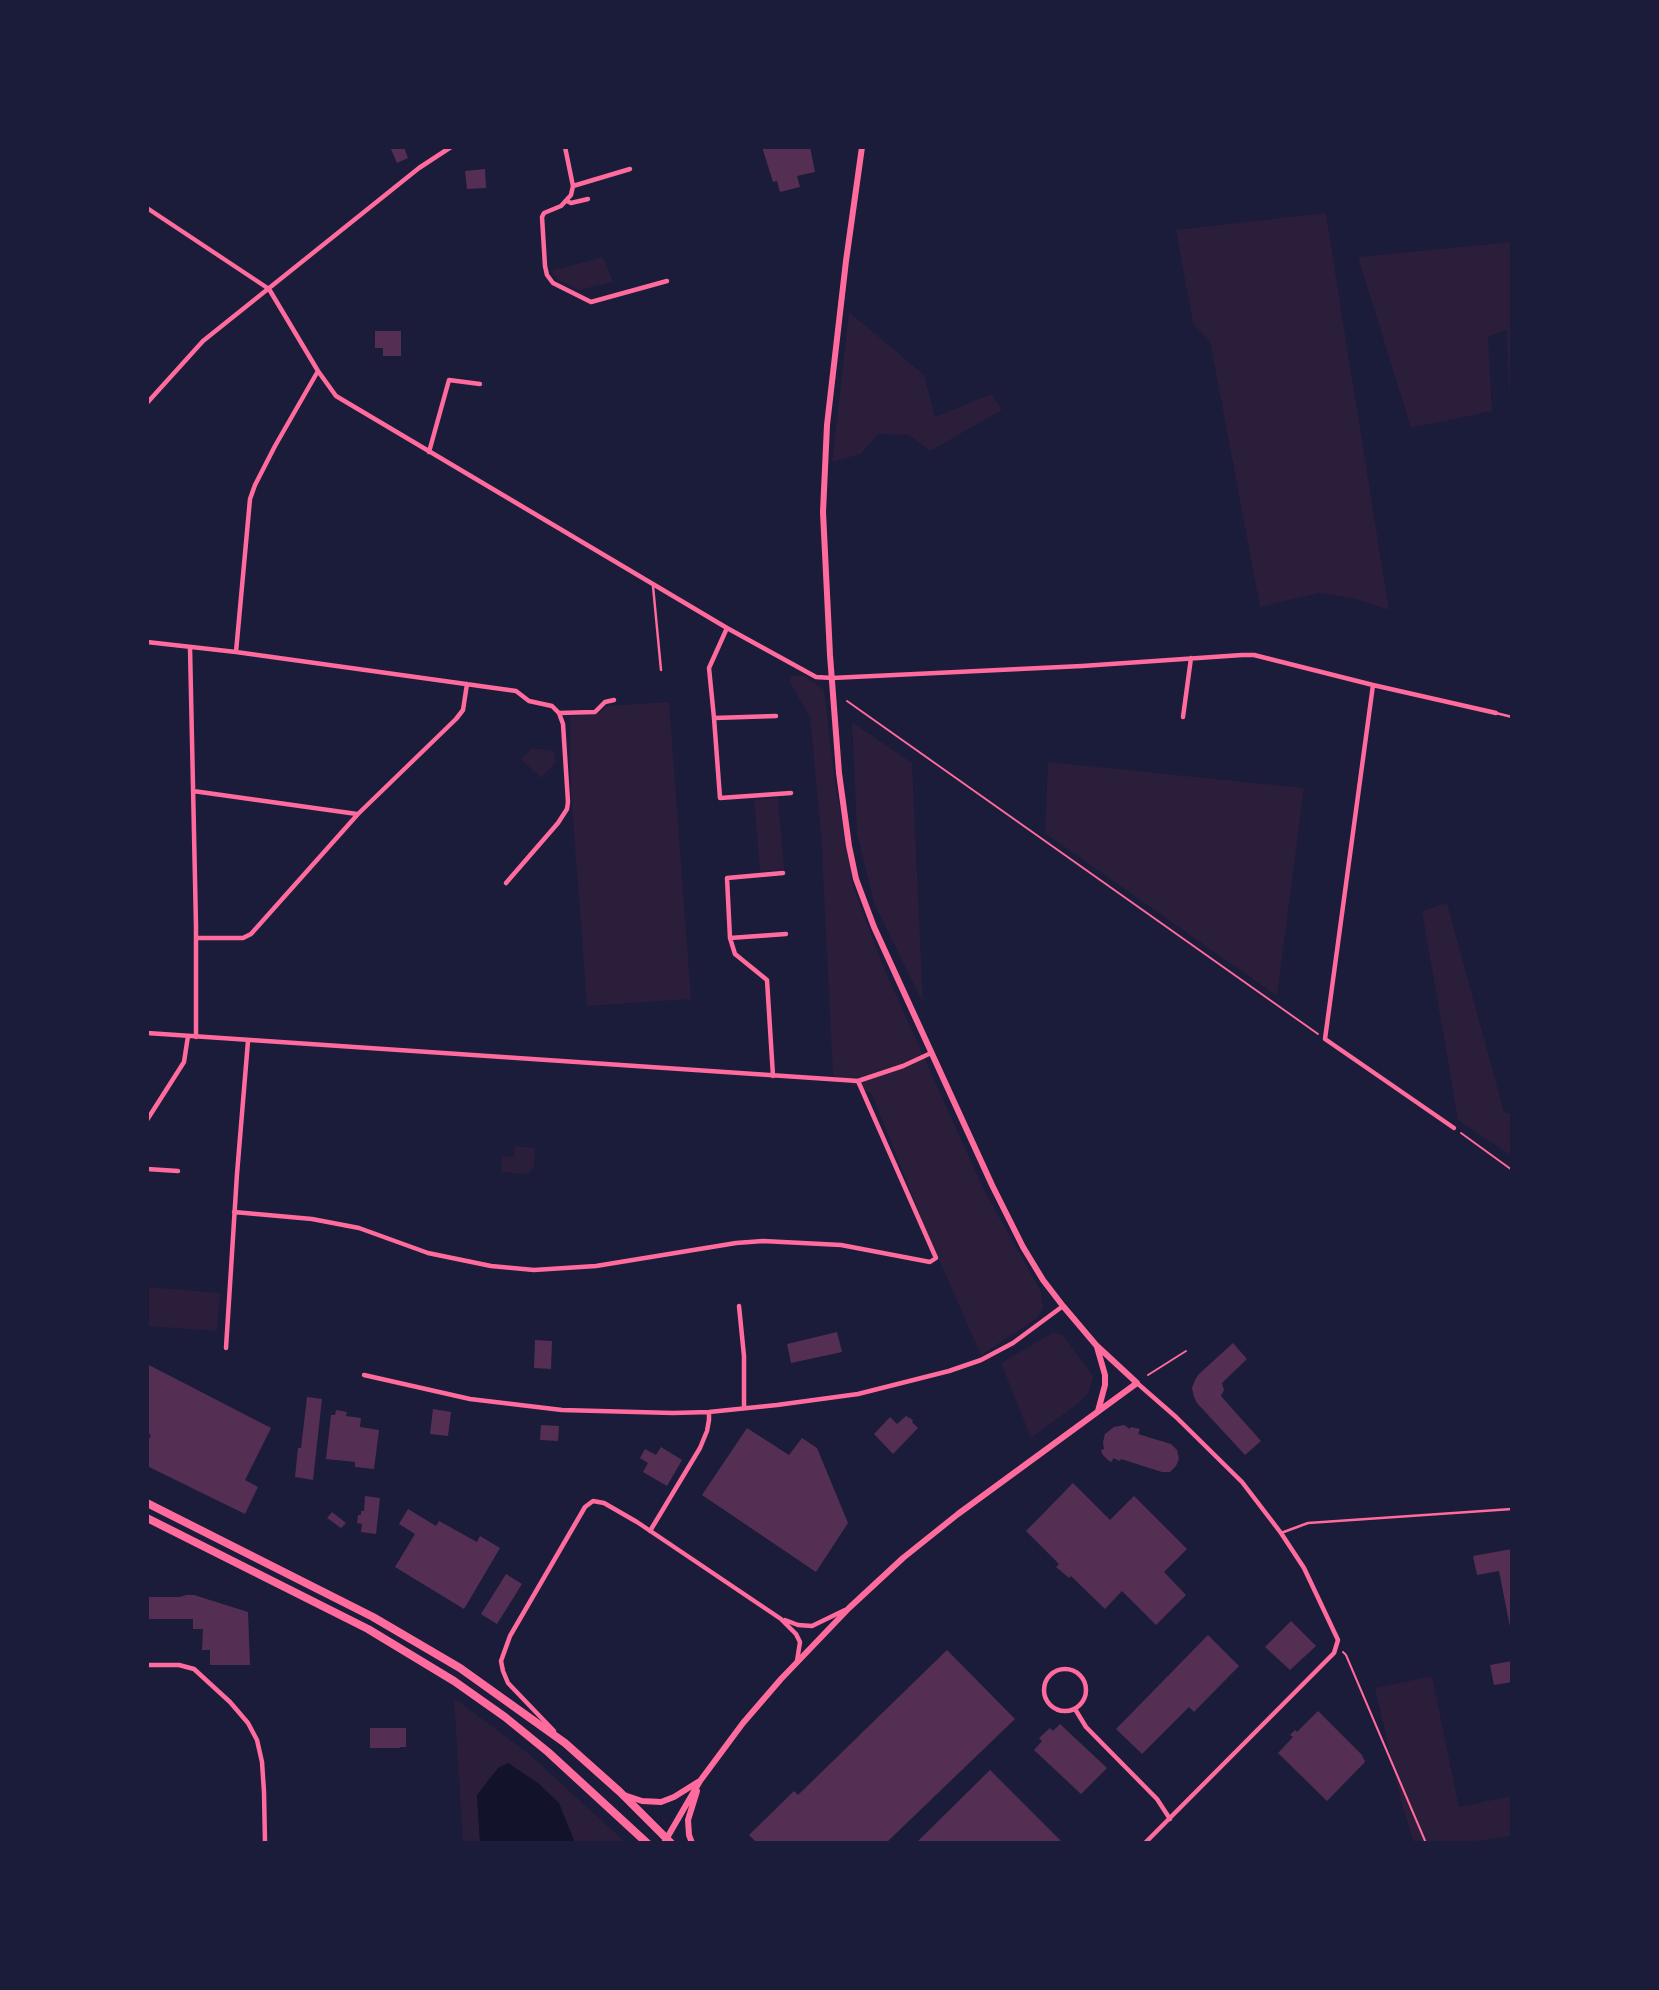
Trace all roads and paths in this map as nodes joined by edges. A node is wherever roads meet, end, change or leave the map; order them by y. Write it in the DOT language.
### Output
graph roads {
  1 [pos="451,147"];
  2 [pos="565,147"];
  3 [pos="862,147"];
  4 [pos="630,169"];
  5 [pos="573,186"];
  6 [pos="588,199"];
  7 [pos="567,201"];
  8 [pos="147,208"];
  9 [pos="667,281"];
  10 [pos="269,289"];
  11 [pos="318,371"];
  12 [pos="480,384"];
  13 [pos="147,403"];
  14 [pos="429,452"];
  15 [pos="653,583"];
  16 [pos="727,628"];
  17 [pos="147,642"];
  18 [pos="190,648"];
  19 [pos="236,652"];
  20 [pos="1191,658"];
  21 [pos="661,670"];
  22 [pos="832,678"];
  23 [pos="467,684"];
  24 [pos="1373,685"];
  25 [pos="614,701"];
  26 [pos="847,701"];
  27 [pos="559,713"];
  28 [pos="1496,713"];
  29 [pos="776,716"];
  30 [pos="1182,717"];
  31 [pos="1512,717"];
  32 [pos="714,718"];
  33 [pos="193,791"];
  34 [pos="791,793"];
  35 [pos="358,814"];
  36 [pos="783,873"];
  37 [pos="506,883"];
  38 [pos="786,934"];
  39 [pos="197,938"];
  40 [pos="730,938"];
  41 [pos="147,1033"];
  42 [pos="188,1036"];
  43 [pos="195,1037"];
  44 [pos="1325,1039"];
  45 [pos="248,1041"];
  46 [pos="931,1053"];
  47 [pos="773,1076"];
  48 [pos="858,1081"];
  49 [pos="147,1121"];
  50 [pos="1454,1128"];
  51 [pos="147,1169"];
  52 [pos="1512,1170"];
  53 [pos="178,1171"];
  54 [pos="234,1212"];
  55 [pos="739,1306"];
  56 [pos="1063,1306"];
  57 [pos="1096,1345"];
  58 [pos="226,1348"];
  59 [pos="1186,1350"];
  60 [pos="364,1375"];
  61 [pos="1148,1376"];
  62 [pos="1137,1383"];
  63 [pos="744,1408"];
  64 [pos="709,1412"];
  65 [pos="1098,1412"];
  66 [pos="147,1503"];
  67 [pos="1512,1509"];
  68 [pos="147,1518"];
  69 [pos="650,1531"];
  70 [pos="1280,1533"];
  71 [pos="849,1608"];
  72 [pos="781,1619"];
  73 [pos="1338,1645"];
  74 [pos="797,1662"];
  75 [pos="147,1665"];
  76 [pos="1075,1709"];
  77 [pos="565,1743"];
  78 [pos="700,1781"];
  79 [pos="620,1793"];
  80 [pos="1170,1819"];
  81 [pos="667,1841"];
  82 [pos="265,1843"];
  83 [pos="647,1843"];
  84 [pos="692,1843"];
  85 [pos="1145,1843"];
  86 [pos="1426,1843"];
  1 -- 10 [label="street"];
  2 -- 5 [label="street"];
  3 -- 22 [label="street"];
  4 -- 5 [label="street"];
  5 -- 7 [label="street"];
  6 -- 7 [label="street"];
  7 -- 9 [label="street"];
  8 -- 10 [label="street"];
  10 -- 11 [label="street"];
  10 -- 13 [label="street"];
  11 -- 14 [label="street"];
  11 -- 19 [label="street"];
  12 -- 14 [label="street"];
  14 -- 15 [label="street"];
  15 -- 16 [label="street"];
  15 -- 21 [label="lane"];
  16 -- 22 [label="street"];
  16 -- 32 [label="street"];
  17 -- 18 [label="street"];
  18 -- 19 [label="street"];
  18 -- 33 [label="street"];
  19 -- 23 [label="street"];
  20 -- 22 [label="street"];
  20 -- 24 [label="street"];
  20 -- 30 [label="street"];
  22 -- 46 [label="street"];
  23 -- 27 [label="street"];
  23 -- 35 [label="street"];
  24 -- 28 [label="street"];
  24 -- 44 [label="street"];
  25 -- 27 [label="street"];
  26 -- 44 [label="path"];
  27 -- 37 [label="street"];
  28 -- 31 [label="lane"];
  29 -- 32 [label="street"];
  32 -- 34 [label="street"];
  33 -- 35 [label="street"];
  33 -- 39 [label="street"];
  35 -- 39 [label="street"];
  36 -- 40 [label="street"];
  38 -- 40 [label="street"];
  39 -- 43 [label="street"];
  40 -- 47 [label="street"];
  41 -- 42 [label="street"];
  42 -- 43 [label="street"];
  42 -- 49 [label="street"];
  43 -- 45 [label="street"];
  44 -- 50 [label="street"];
  45 -- 47 [label="street"];
  45 -- 54 [label="street"];
  46 -- 48 [label="street"];
  46 -- 56 [label="street"];
  47 -- 48 [label="street"];
  48 -- 54 [label="street"];
  50 -- 52 [label="path"];
  51 -- 53 [label="street"];
  54 -- 58 [label="street"];
  55 -- 63 [label="street"];
  56 -- 57 [label="street"];
  56 -- 63 [label="street"];
  57 -- 62 [label="street"];
  57 -- 65 [label="street"];
  59 -- 61 [label="path"];
  60 -- 64 [label="street"];
  62 -- 65 [label="street"];
  62 -- 70 [label="street"];
  63 -- 64 [label="street"];
  64 -- 69 [label="street"];
  65 -- 71 [label="street"];
  66 -- 77 [label="main road"];
  67 -- 70 [label="lane"];
  68 -- 83 [label="main road"];
  69 -- 72 [label="street"];
  69 -- 77 [label="street"];
  70 -- 73 [label="street"];
  71 -- 72 [label="street"];
  71 -- 74 [label="street"];
  72 -- 74 [label="street"];
  73 -- 80 [label="street"];
  73 -- 86 [label="path"];
  74 -- 78 [label="street"];
  75 -- 82 [label="street"];
  76 -- 76 [label="street"];
  76 -- 80 [label="street"];
  77 -- 79 [label="main road"];
  78 -- 79 [label="street"];
  78 -- 81 [label="street"];
  78 -- 84 [label="street"];
  79 -- 81 [label="main road"];
  80 -- 85 [label="street"];
}
